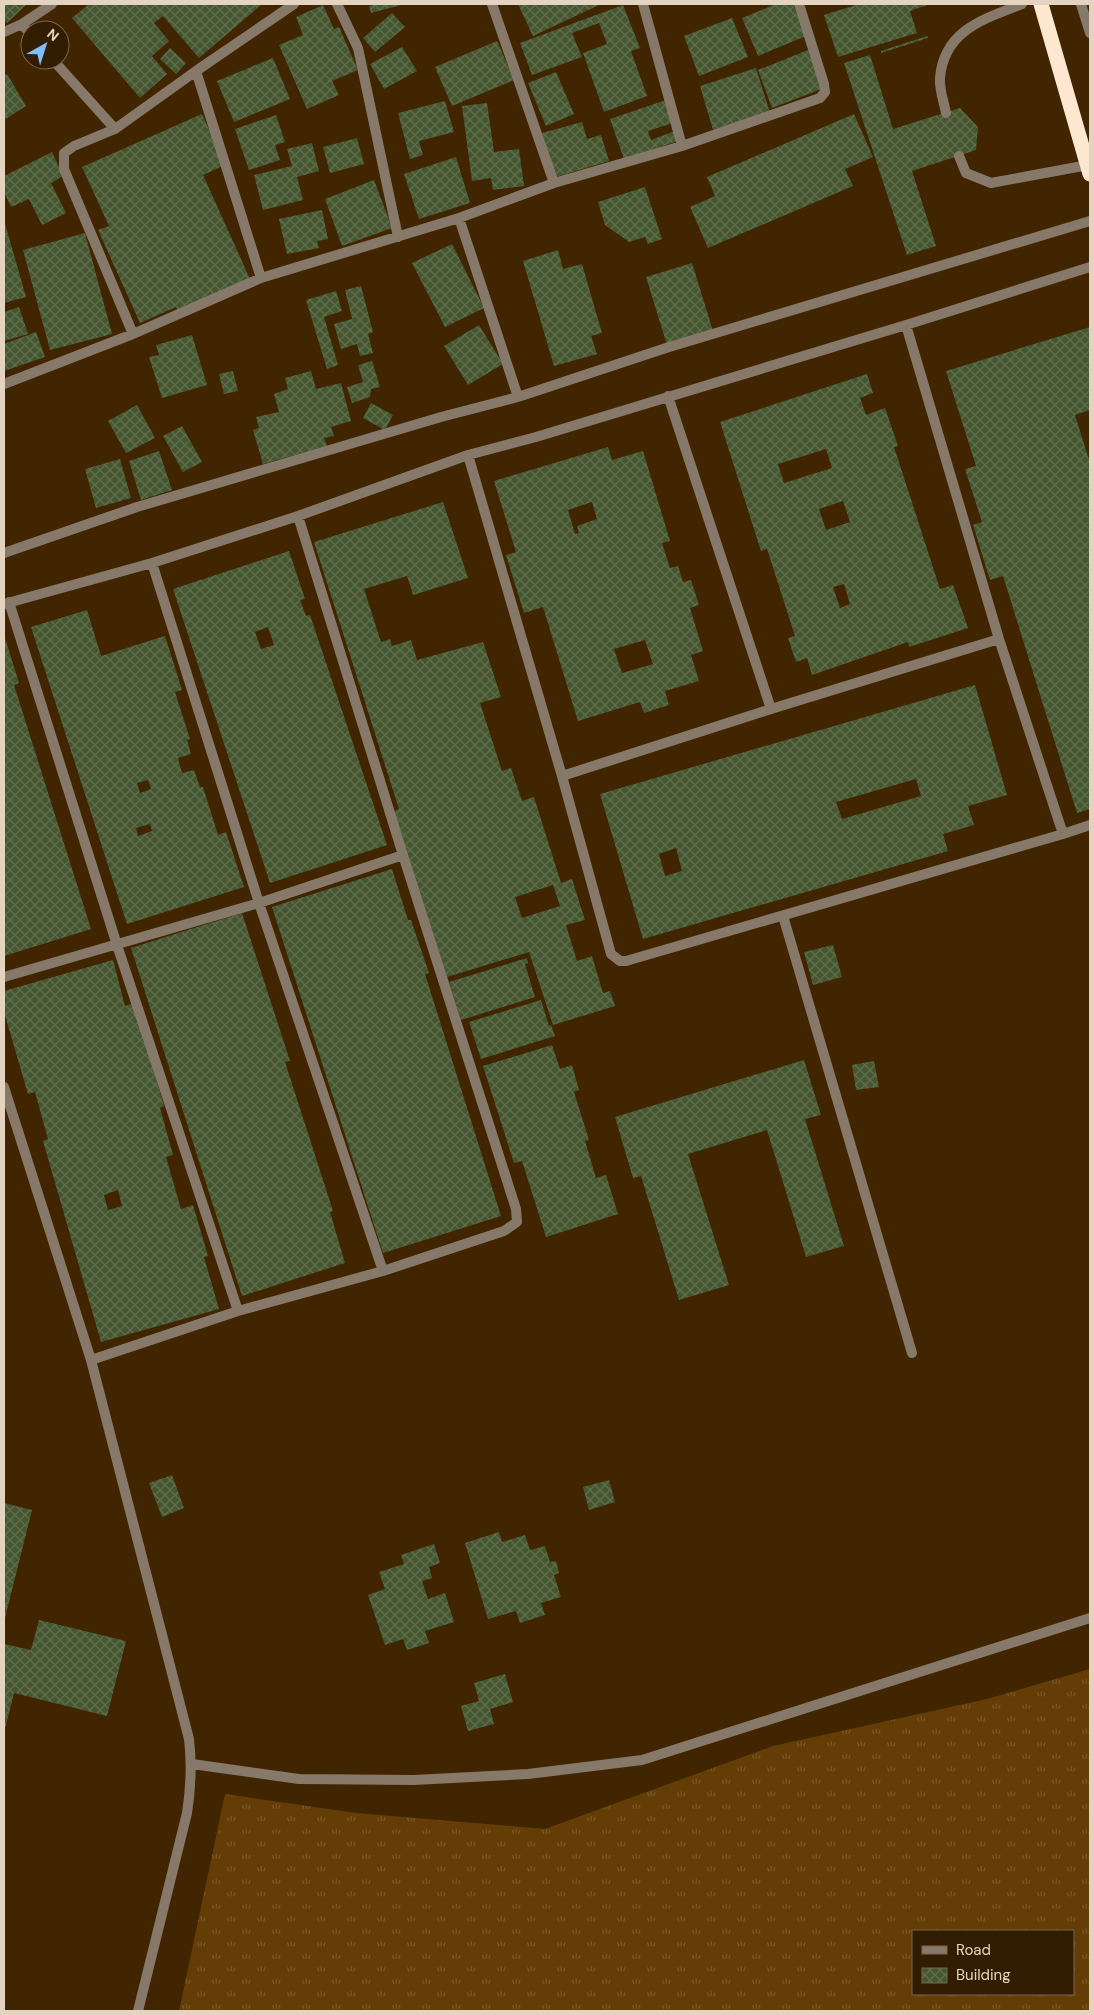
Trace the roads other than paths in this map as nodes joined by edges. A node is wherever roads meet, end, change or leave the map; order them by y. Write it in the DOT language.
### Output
graph roads {
  1 [pos="51,4"];
  2 [pos="294,4"];
  3 [pos="337,4"];
  4 [pos="492,4"];
  5 [pos="643,4"];
  6 [pos="799,4"];
  7 [pos="1022,4"];
  8 [pos="1041,4"];
  9 [pos="1081,4"];
  10 [pos="28,20"];
  11 [pos="20,25"];
  12 [pos="4,32"];
  13 [pos="1090,33"];
  14 [pos="62,70"];
  15 [pos="196,71"];
  16 [pos="946,112"];
  17 [pos="115,129"];
  18 [pos="682,146"];
  19 [pos="959,156"];
  20 [pos="1089,169"];
  21 [pos="554,182"];
  22 [pos="459,218"];
  23 [pos="1090,221"];
  24 [pos="398,237"];
  25 [pos="1090,267"];
  26 [pos="261,278"];
  27 [pos="906,325"];
  28 [pos="133,334"];
  29 [pos="4,384"];
  30 [pos="668,396"];
  31 [pos="518,397"];
  32 [pos="468,455"];
  33 [pos="298,516"];
  34 [pos="4,553"];
  35 [pos="152,563"];
  36 [pos="6,603"];
  37 [pos="999,639"];
  38 [pos="771,709"];
  39 [pos="562,776"];
  40 [pos="1090,824"];
  41 [pos="1063,834"];
  42 [pos="403,855"];
  43 [pos="259,903"];
  44 [pos="782,916"];
  45 [pos="117,945"];
  46 [pos="4,977"];
  47 [pos="4,1088"];
  48 [pos="383,1271"];
  49 [pos="238,1311"];
  50 [pos="912,1353"];
  51 [pos="90,1360"];
  52 [pos="1090,1618"];
  53 [pos="192,1764"];
  54 [pos="138,2011"];
  1 -- 10 [label="street"];
  2 -- 15 [label="street"];
  3 -- 24 [label="street"];
  4 -- 21 [label="street"];
  5 -- 18 [label="street"];
  6 -- 18 [label="street"];
  7 -- 16 [label="street"];
  8 -- 20 [label="highway"];
  9 -- 13 [label="street"];
  11 -- 12 [label="street"];
  14 -- 17 [label="street"];
  15 -- 17 [label="street"];
  15 -- 26 [label="street"];
  17 -- 28 [label="street"];
  18 -- 21 [label="street"];
  19 -- 20 [label="street"];
  21 -- 22 [label="street"];
  22 -- 24 [label="street"];
  22 -- 31 [label="street"];
  23 -- 31 [label="street"];
  24 -- 26 [label="street"];
  25 -- 27 [label="street"];
  26 -- 28 [label="street"];
  27 -- 30 [label="street"];
  27 -- 37 [label="street"];
  28 -- 29 [label="street"];
  30 -- 32 [label="street"];
  30 -- 38 [label="street"];
  31 -- 34 [label="street"];
  32 -- 33 [label="street"];
  32 -- 39 [label="street"];
  33 -- 35 [label="street"];
  33 -- 42 [label="street"];
  35 -- 36 [label="street"];
  35 -- 43 [label="street"];
  36 -- 45 [label="street"];
  37 -- 38 [label="street"];
  37 -- 41 [label="street"];
  38 -- 39 [label="street"];
  39 -- 44 [label="street"];
  40 -- 41 [label="street"];
  41 -- 44 [label="street"];
  42 -- 43 [label="street"];
  42 -- 48 [label="street"];
  43 -- 45 [label="street"];
  43 -- 48 [label="street"];
  44 -- 50 [label="street"];
  45 -- 46 [label="street"];
  45 -- 49 [label="street"];
  47 -- 51 [label="street"];
  48 -- 49 [label="street"];
  49 -- 51 [label="street"];
  51 -- 53 [label="street"];
  52 -- 53 [label="street"];
  53 -- 54 [label="street"];
}
